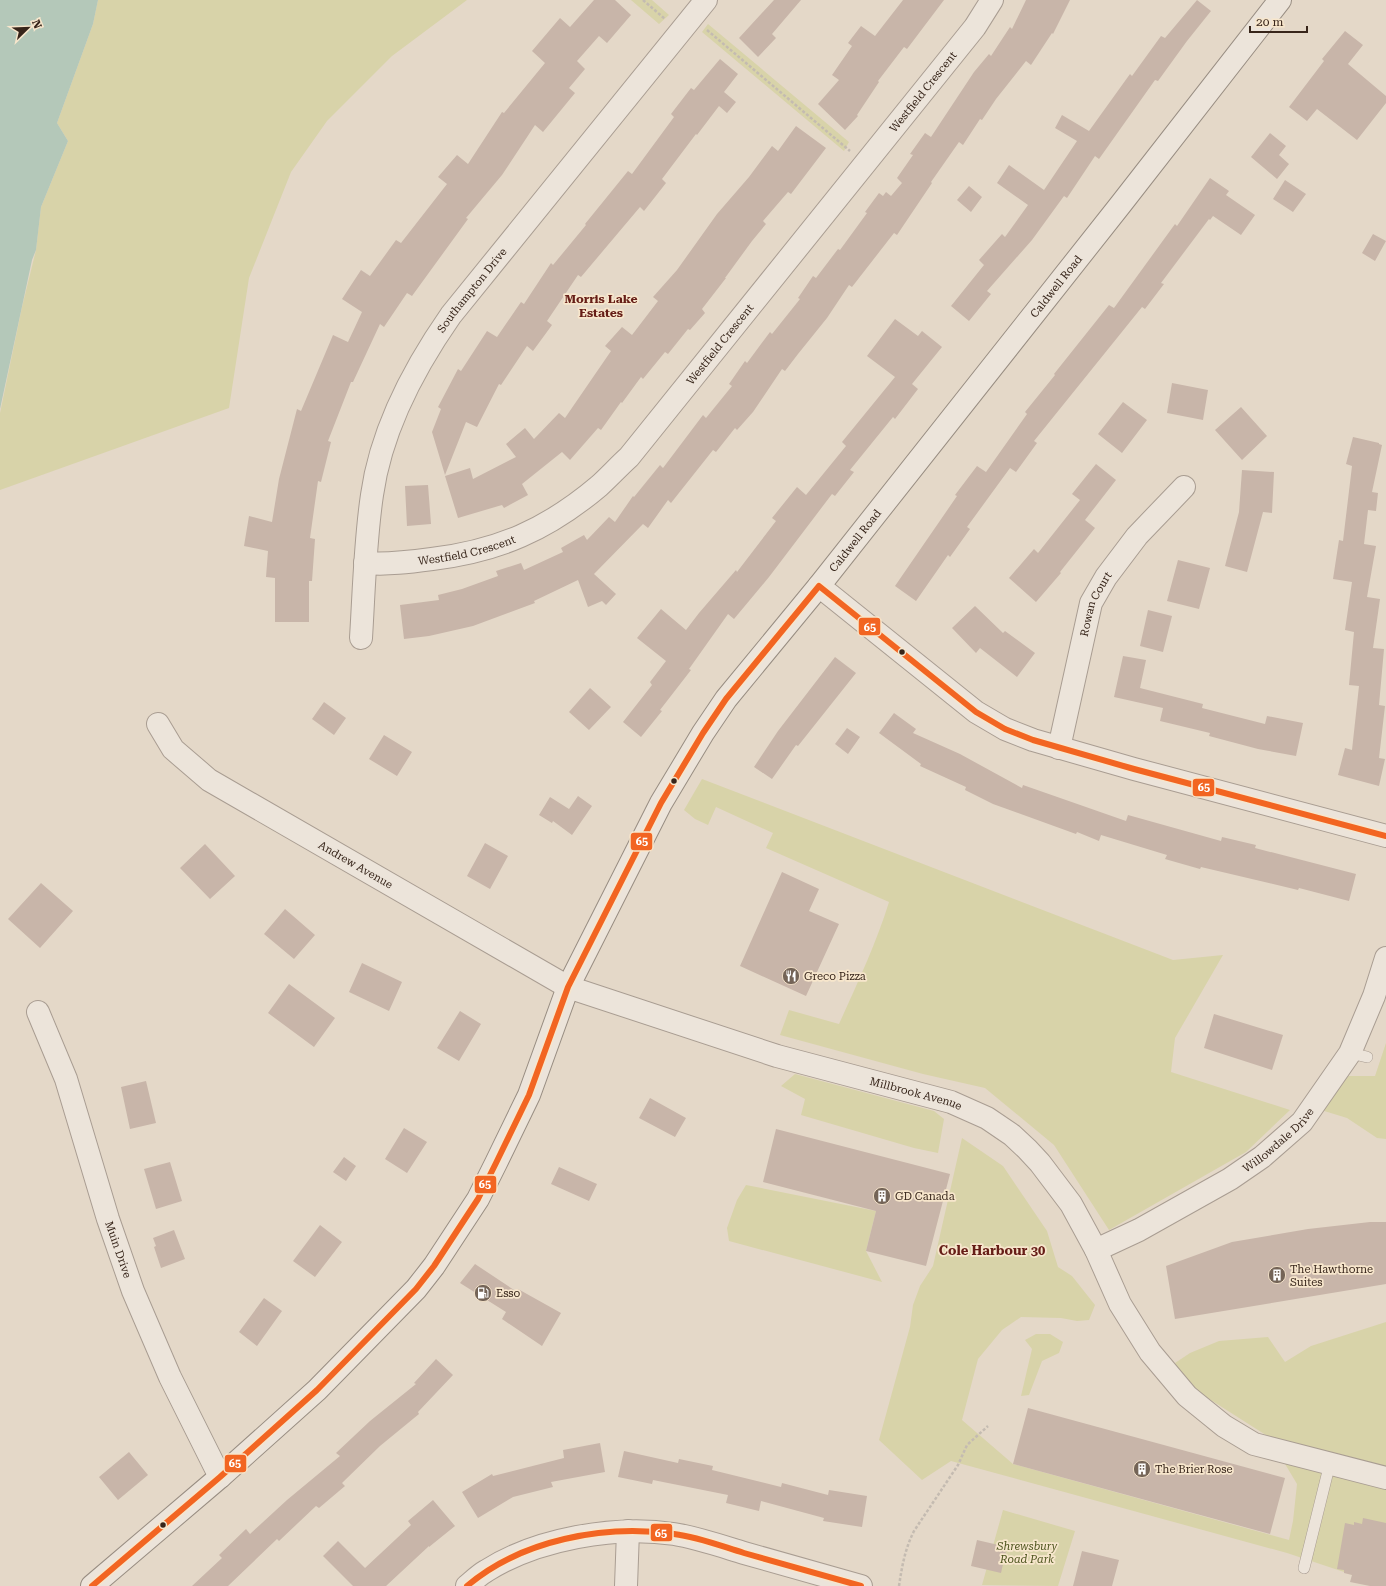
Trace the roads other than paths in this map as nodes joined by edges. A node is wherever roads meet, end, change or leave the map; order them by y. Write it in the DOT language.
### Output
graph roads {
  1 [pos="706,0"];
  2 [pos="992,0"];
  3 [pos="1280,0"];
  4 [pos="1184,487"];
  5 [pos="365,563"];
  6 [pos="819,586"];
  7 [pos="362,638"];
  8 [pos="158,724"];
  9 [pos="1059,748"];
  10 [pos="1386,836"];
  11 [pos="1386,958"];
  12 [pos="568,987"];
  13 [pos="38,1012"];
  14 [pos="1096,1250"];
  15 [pos="1330,1464"];
  16 [pos="220,1477"];
  17 [pos="1386,1478"];
  18 [pos="628,1531"];
  19 [pos="1304,1568"];
  20 [pos="92,1586"];
  21 [pos="467,1586"];
  22 [pos="626,1586"];
  23 [pos="861,1586"];
  1 -- 5 [label="street, Southampton Drive"];
  2 -- 5 [label="street, Westfield Crescent"];
  3 -- 6 [label="street, Caldwell Road"];
  4 -- 9 [label="street, Rowan Court"];
  5 -- 7 [label="street, Southampton Drive"];
  6 -- 9 [label="street"];
  6 -- 12 [label="street, Caldwell Road"];
  8 -- 12 [label="street, Andrew Avenue"];
  9 -- 10 [label="street"];
  11 -- 14 [label="street, Willowdale Drive"];
  12 -- 14 [label="street, Millbrook Avenue"];
  12 -- 16 [label="street, Caldwell Road"];
  13 -- 16 [label="street, Muin Drive"];
  14 -- 15 [label="street, Millbrook Avenue"];
  15 -- 17 [label="street, Millbrook Avenue"];
  15 -- 19 [label="lane"];
  16 -- 20 [label="street, Caldwell Road"];
  18 -- 21 [label="street"];
  18 -- 22 [label="street"];
  18 -- 23 [label="street"];
}
